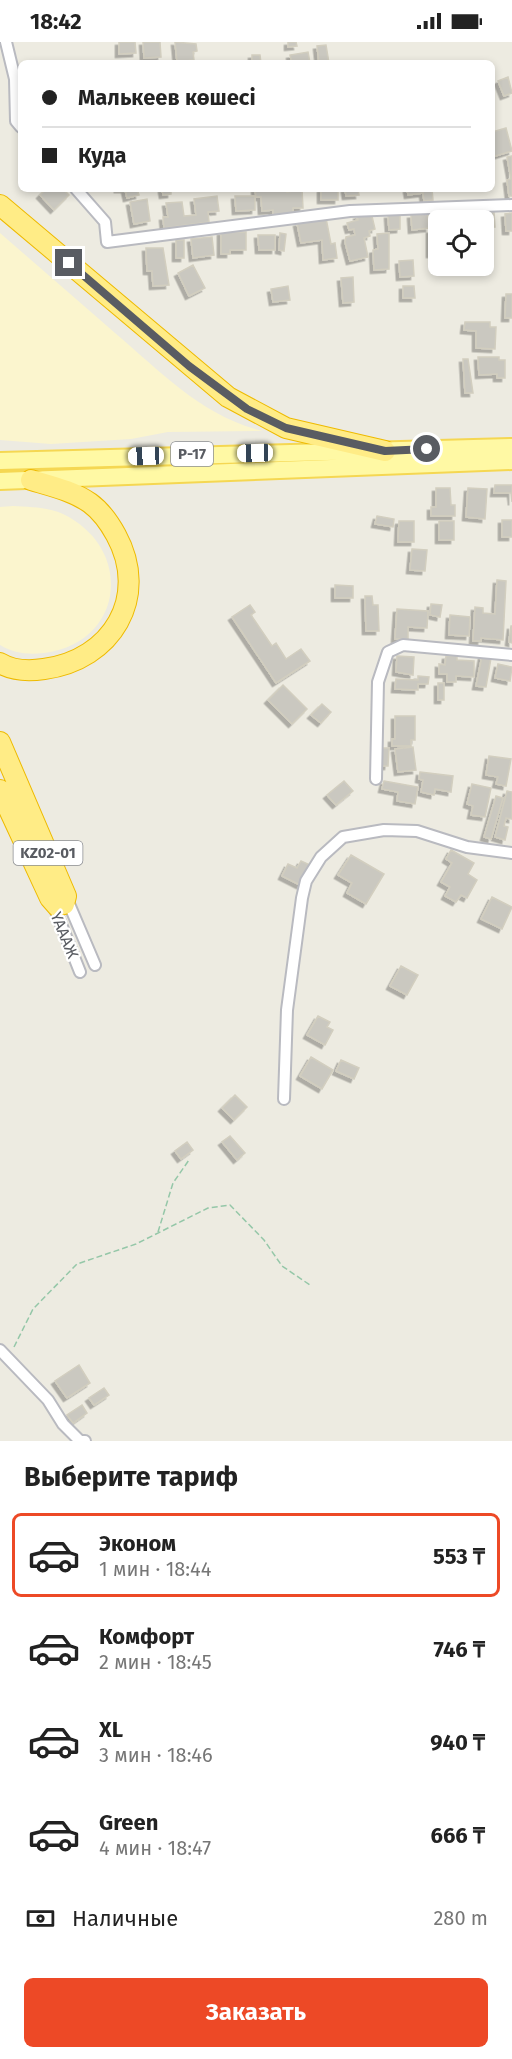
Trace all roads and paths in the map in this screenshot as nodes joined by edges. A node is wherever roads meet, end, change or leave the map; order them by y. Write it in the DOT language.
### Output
graph roads {
  1 [pos="6,42"];
  2 [pos="18,123"];
  3 [pos="79,192"];
  4 [pos="0,205"];
  5 [pos="512,205"];
  6 [pos="512,447"];
  7 [pos="385,451"];
  8 [pos="512,460"];
  9 [pos="0,461"];
  10 [pos="31,480"];
  11 [pos="0,481"];
  12 [pos="512,655"];
  13 [pos="0,663"];
  14 [pos="0,742"];
  15 [pos="376,779"];
  16 [pos="0,790"];
  17 [pos="20,812"];
  18 [pos="512,853"];
  19 [pos="58,897"];
  20 [pos="95,965"];
  21 [pos="80,972"];
  22 [pos="284,1099"];
  23 [pos="189,1160"];
  24 [pos="157,1233"];
  25 [pos="310,1285"];
  26 [pos="0,1350"];
  27 [pos="8,1359"];
  28 [pos="85,1441"];
  1 -- 2 [label="street"];
  3 -- 5 [label="street"];
  4 -- 7 [label="highway"];
  6 -- 7 [label="main road"];
  7 -- 9 [label="main road, P-17"];
  8 -- 10 [label="main road, P-17"];
  10 -- 11 [label="main road, P-17"];
  10 -- 13 [label="highway"];
  12 -- 15 [label="street"];
  14 -- 17 [label="highway, KZ02-01"];
  16 -- 17 [label="highway, KZ02-01"];
  17 -- 19 [label="highway, KZ02-01"];
  18 -- 22 [label="street"];
  19 -- 20 [label="street, ҮАААЖ / KZ02-01"];
  19 -- 21 [label="street, ҮАААЖ / KZ02-01"];
  23 -- 24 [label="path"];
  24 -- 25 [label="path"];
  24 -- 27 [label="path"];
  26 -- 27 [label="street"];
  27 -- 28 [label="street"];
}
